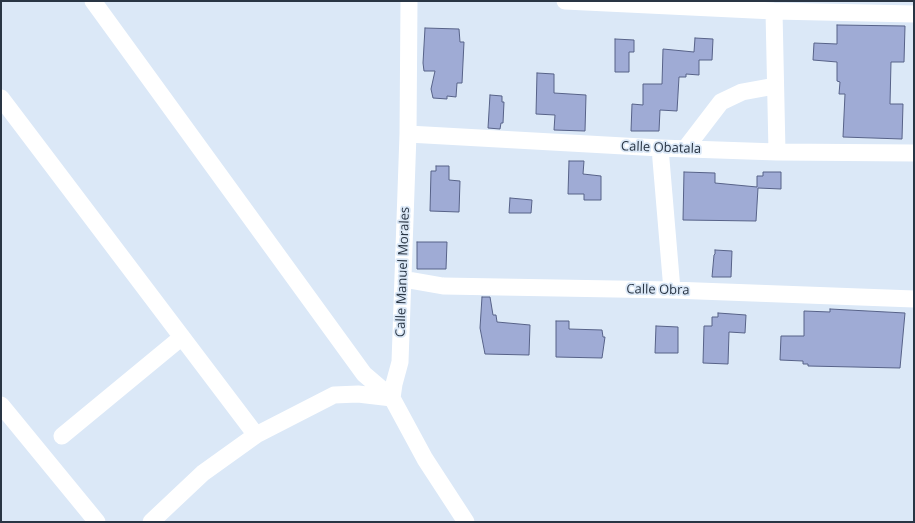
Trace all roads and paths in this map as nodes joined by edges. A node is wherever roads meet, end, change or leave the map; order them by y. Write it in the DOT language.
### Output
graph roads {
  1 [pos="93,1"];
  2 [pos="409,1"];
  3 [pos="566,1"];
  4 [pos="774,11"];
  5 [pos="914,14"];
  6 [pos="776,86"];
  7 [pos="1,98"];
  8 [pos="408,134"];
  9 [pos="660,148"];
  10 [pos="685,149"];
  11 [pos="777,152"];
  12 [pos="914,153"];
  13 [pos="403,279"];
  14 [pos="672,290"];
  15 [pos="914,299"];
  16 [pos="182,337"];
  17 [pos="392,398"];
  18 [pos="1,405"];
  19 [pos="256,435"];
  20 [pos="62,436"];
  21 [pos="97,522"];
  22 [pos="151,522"];
  23 [pos="466,522"];
  1 -- 17 [label="street"];
  2 -- 8 [label="street, Calle Manuel Morales"];
  3 -- 4 [label="street"];
  4 -- 5 [label="street"];
  4 -- 6 [label="street"];
  6 -- 10 [label="street"];
  6 -- 11 [label="street"];
  7 -- 16 [label="street"];
  8 -- 9 [label="street, Calle Obatala"];
  8 -- 13 [label="street, Calle Manuel Morales"];
  9 -- 10 [label="street, Calle Obatala"];
  9 -- 14 [label="street"];
  10 -- 11 [label="street, Calle Obatala"];
  11 -- 12 [label="street, Calle Obatala"];
  13 -- 14 [label="street, Calle Obra"];
  13 -- 17 [label="street, Calle Manuel Morales"];
  14 -- 15 [label="street, Calle Obra"];
  16 -- 19 [label="street"];
  16 -- 20 [label="street"];
  17 -- 19 [label="street"];
  17 -- 23 [label="street"];
  18 -- 21 [label="street"];
  19 -- 22 [label="street"];
}
